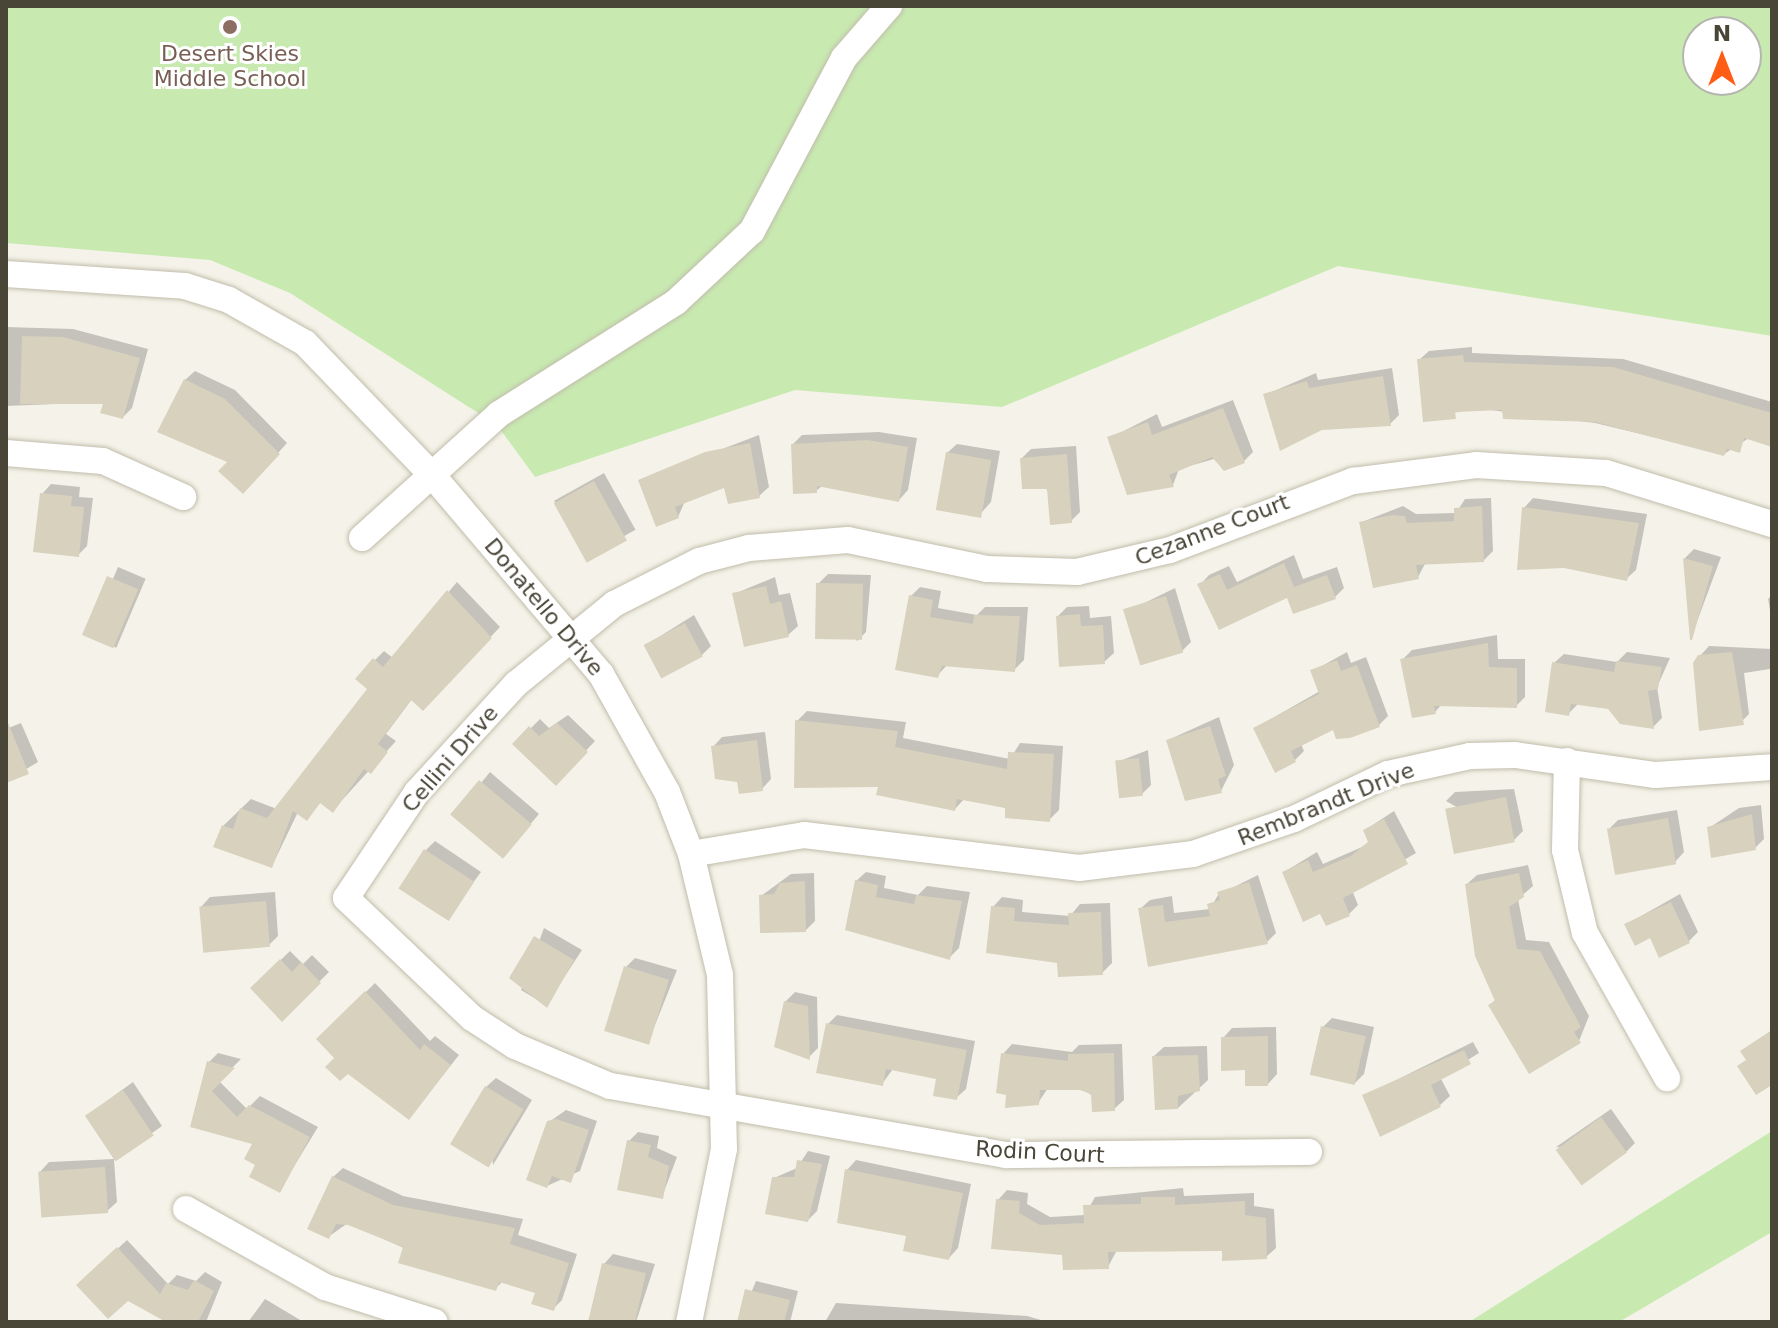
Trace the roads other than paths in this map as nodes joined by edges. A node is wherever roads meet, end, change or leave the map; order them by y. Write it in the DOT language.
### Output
graph roads {
  1 [pos="889,6"];
  2 [pos="6,274"];
  3 [pos="6,453"];
  4 [pos="433,476"];
  5 [pos="183,497"];
  6 [pos="1772,524"];
  7 [pos="362,538"];
  8 [pos="572,635"];
  9 [pos="1567,761"];
  10 [pos="1772,767"];
  11 [pos="691,854"];
  12 [pos="346,898"];
  13 [pos="1667,1078"];
  14 [pos="727,1105"];
  15 [pos="1309,1152"];
  16 [pos="186,1209"];
  17 [pos="435,1322"];
  18 [pos="689,1322"];
  1 -- 4 [label="street"];
  2 -- 4 [label="street, Donatello Drive"];
  3 -- 5 [label="street"];
  4 -- 7 [label="street"];
  4 -- 8 [label="street, Donatello Drive"];
  6 -- 8 [label="street, Cezanne Court"];
  8 -- 11 [label="street, Donatello Drive"];
  8 -- 12 [label="street, Cellini Drive"];
  9 -- 10 [label="street, Rembrandt Drive"];
  9 -- 11 [label="street, Rembrandt Drive"];
  9 -- 13 [label="street"];
  11 -- 14 [label="street, Donatello Drive"];
  12 -- 14 [label="street, Rodin Court"];
  14 -- 15 [label="street, Rodin Court"];
  14 -- 18 [label="street, Donatello Drive"];
  16 -- 17 [label="street"];
}
